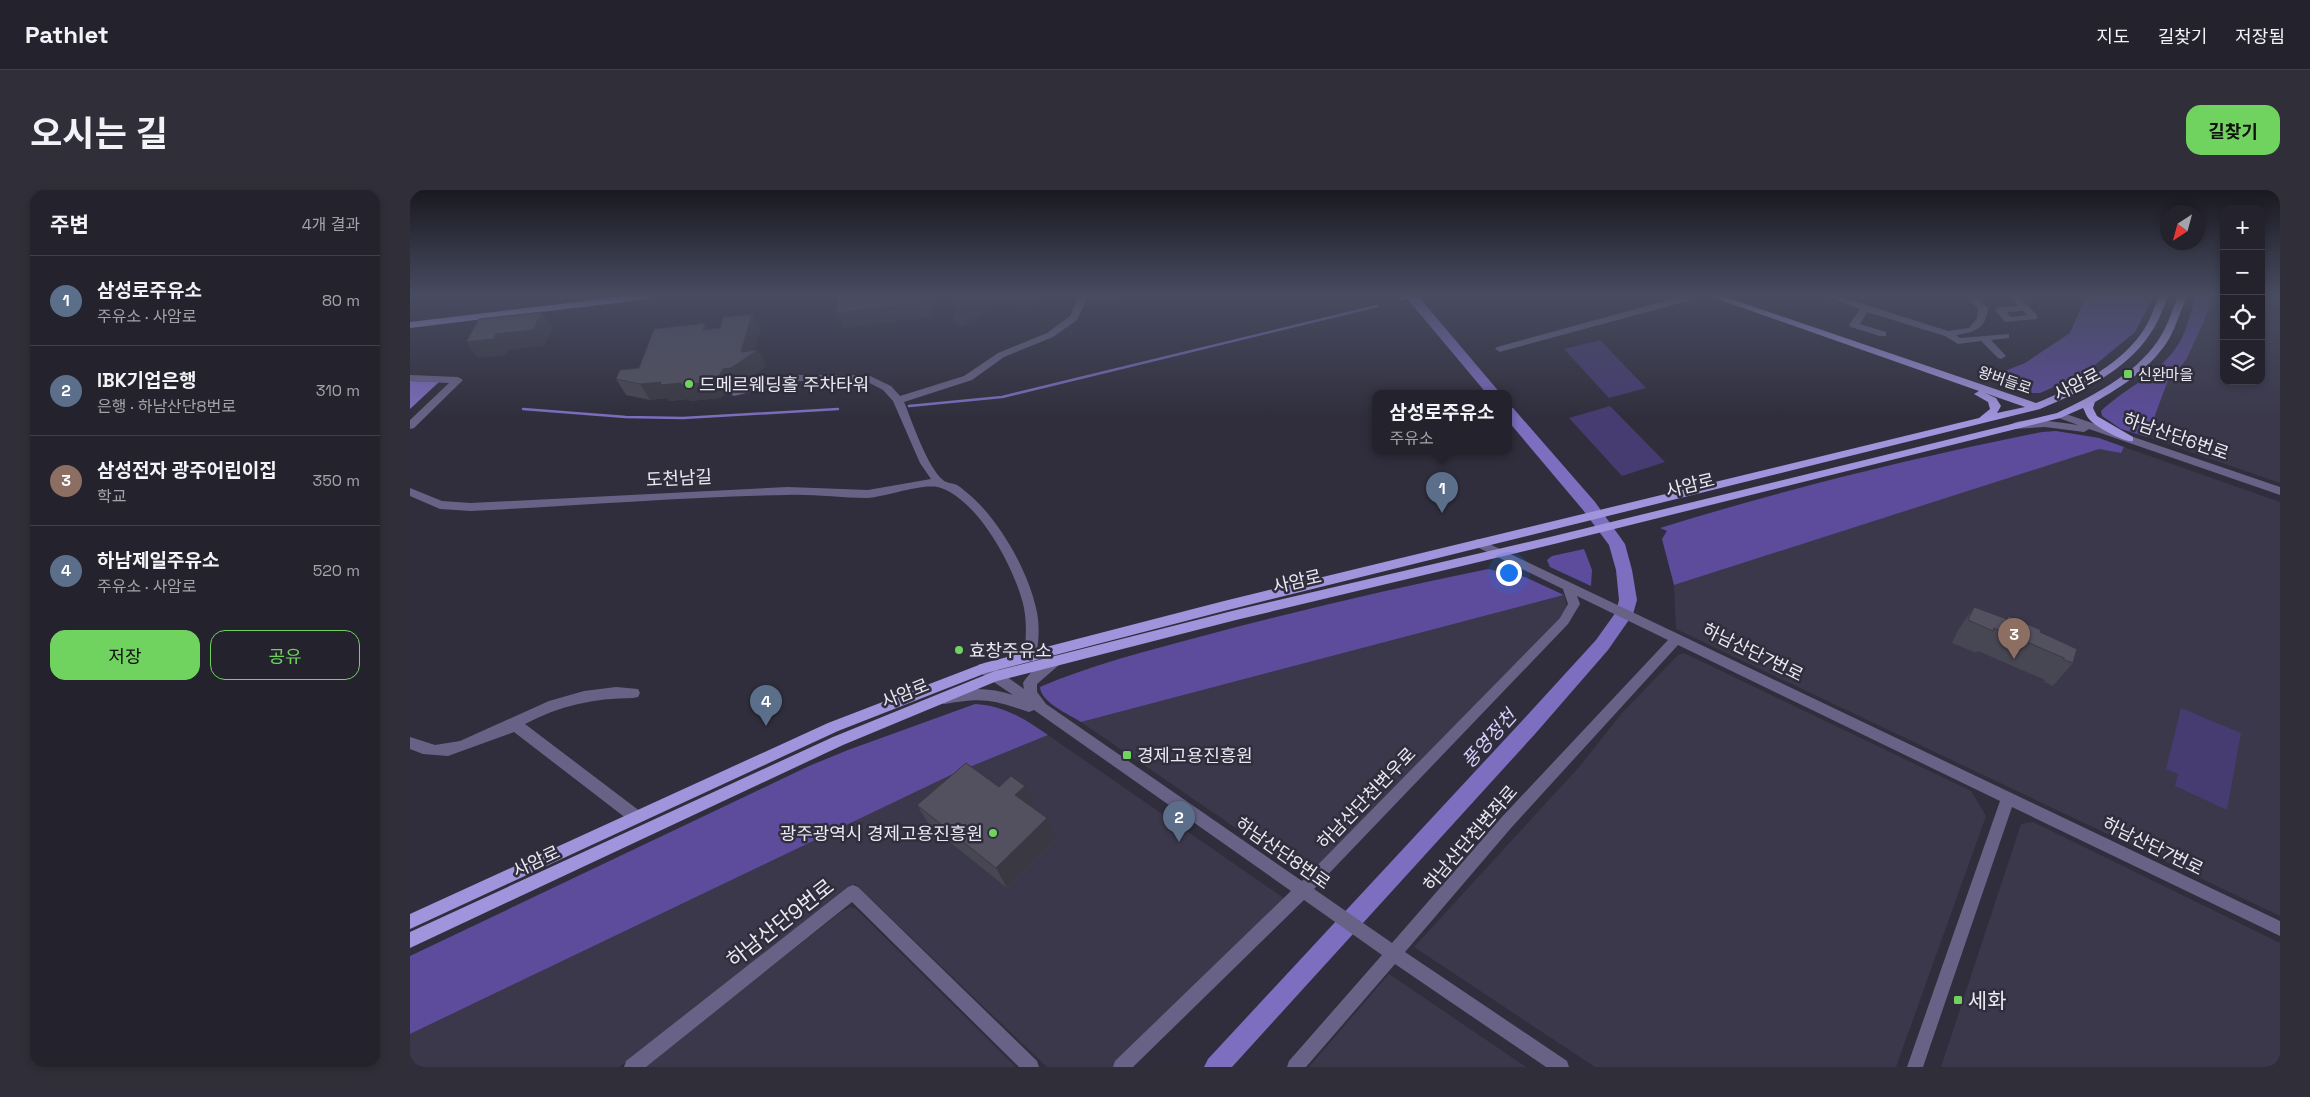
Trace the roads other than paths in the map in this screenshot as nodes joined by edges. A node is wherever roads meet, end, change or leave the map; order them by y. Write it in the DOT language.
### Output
graph roads {
  1 [pos="1047,337"];
  2 [pos="1545,337"];
  3 [pos="1833,337"];
  4 [pos="1952,337"];
  5 [pos="1996,337"];
  6 [pos="2144,337"];
  7 [pos="2165,337"];
  8 [pos="1984,338"];
  9 [pos="1500,349"];
  10 [pos="2001,356"];
  11 [pos="1932,371"];
  12 [pos="410,378"];
  13 [pos="734,393"];
  14 [pos="898,400"];
  15 [pos="2090,400"];
  16 [pos="2036,406"];
  17 [pos="2060,415"];
  18 [pos="1981,420"];
  19 [pos="410,426"];
  20 [pos="2012,426"];
  21 [pos="2129,438"];
  22 [pos="939,482"];
  23 [pos="2280,491"];
  24 [pos="410,492"];
  25 [pos="421,497"];
  26 [pos="410,505"];
  27 [pos="1479,543"];
  28 [pos="1499,552"];
  29 [pos="1568,586"];
  30 [pos="1677,638"];
  31 [pos="1030,657"];
  32 [pos="1054,661"];
  33 [pos="989,672"];
  34 [pos="633,693"];
  35 [pos="936,701"];
  36 [pos="1052,716"];
  37 [pos="509,726"];
  38 [pos="410,743"];
  39 [pos="2008,800"];
  40 [pos="636,816"];
  41 [pos="1306,893"];
  42 [pos="410,922"];
  43 [pos="2280,929"];
  44 [pos="410,940"];
  45 [pos="1390,952"];
  46 [pos="632,1067"];
  47 [pos="1031,1067"];
  48 [pos="1120,1067"];
  49 [pos="1295,1067"];
  50 [pos="1561,1067"];
  51 [pos="1915,1067"];
  1 -- 14 [label="street"];
  2 -- 9 [label="street"];
  3 -- 11 [label="main road, 왕버들로"];
  4 -- 8 [label="street"];
  5 -- 8 [label="street"];
  6 -- 16 [label="main road, 사암로"];
  7 -- 15 [label="main road, 사암로"];
  8 -- 10 [label="street"];
  11 -- 16 [label="main road, 왕버들로"];
  11 -- 18 [label="main road"];
  12 -- 19 [label="street"];
  13 -- 14 [label="street"];
  14 -- 22 [label="street"];
  15 -- 17 [label="main road, 사암로"];
  15 -- 21 [label="main road"];
  16 -- 17 [label="main road, 왕버들로"];
  16 -- 18 [label="main road, 사암로"];
  17 -- 20 [label="main road, 사암로"];
  17 -- 21 [label="street, 하남산단6번로"];
  18 -- 27 [label="main road, 사암로"];
  20 -- 21 [label="street"];
  20 -- 28 [label="main road, 사암로"];
  21 -- 23 [label="street, 하남산단6번로"];
  22 -- 25 [label="street, 도천남길"];
  22 -- 31 [label="street"];
  24 -- 25 [label="street, 도천남길"];
  25 -- 26 [label="street"];
  27 -- 28 [label="street, 하남산단7번로"];
  27 -- 31 [label="main road, 사암로"];
  28 -- 29 [label="street, 하남산단7번로"];
  28 -- 32 [label="main road, 사암로"];
  29 -- 30 [label="street, 하남산단7번로"];
  29 -- 41 [label="street, 하남산단천변우로"];
  30 -- 39 [label="street, 하남산단7번로"];
  30 -- 45 [label="street, 하남산단천변좌로"];
  31 -- 33 [label="main road, 사암로"];
  32 -- 33 [label="main road, 사암로"];
  32 -- 36 [label="street"];
  33 -- 35 [label="main road, 사암로"];
  33 -- 36 [label="street, 하남산단8번로"];
  33 -- 40 [label="main road, 사암로"];
  34 -- 37 [label="street"];
  35 -- 36 [label="street"];
  35 -- 44 [label="main road, 사암로"];
  36 -- 41 [label="street, 하남산단8번로"];
  37 -- 38 [label="street"];
  37 -- 40 [label="street"];
  39 -- 43 [label="street, 하남산단7번로"];
  39 -- 51 [label="street"];
  40 -- 42 [label="main road, 사암로"];
  41 -- 45 [label="street, 하남산단8번로"];
  41 -- 48 [label="street, 하남산단천변우로"];
  45 -- 49 [label="street, 하남산단천변좌로"];
  45 -- 50 [label="street, 하남산단8번로"];
  46 -- 47 [label="street, 하남산단9번로"];
}
